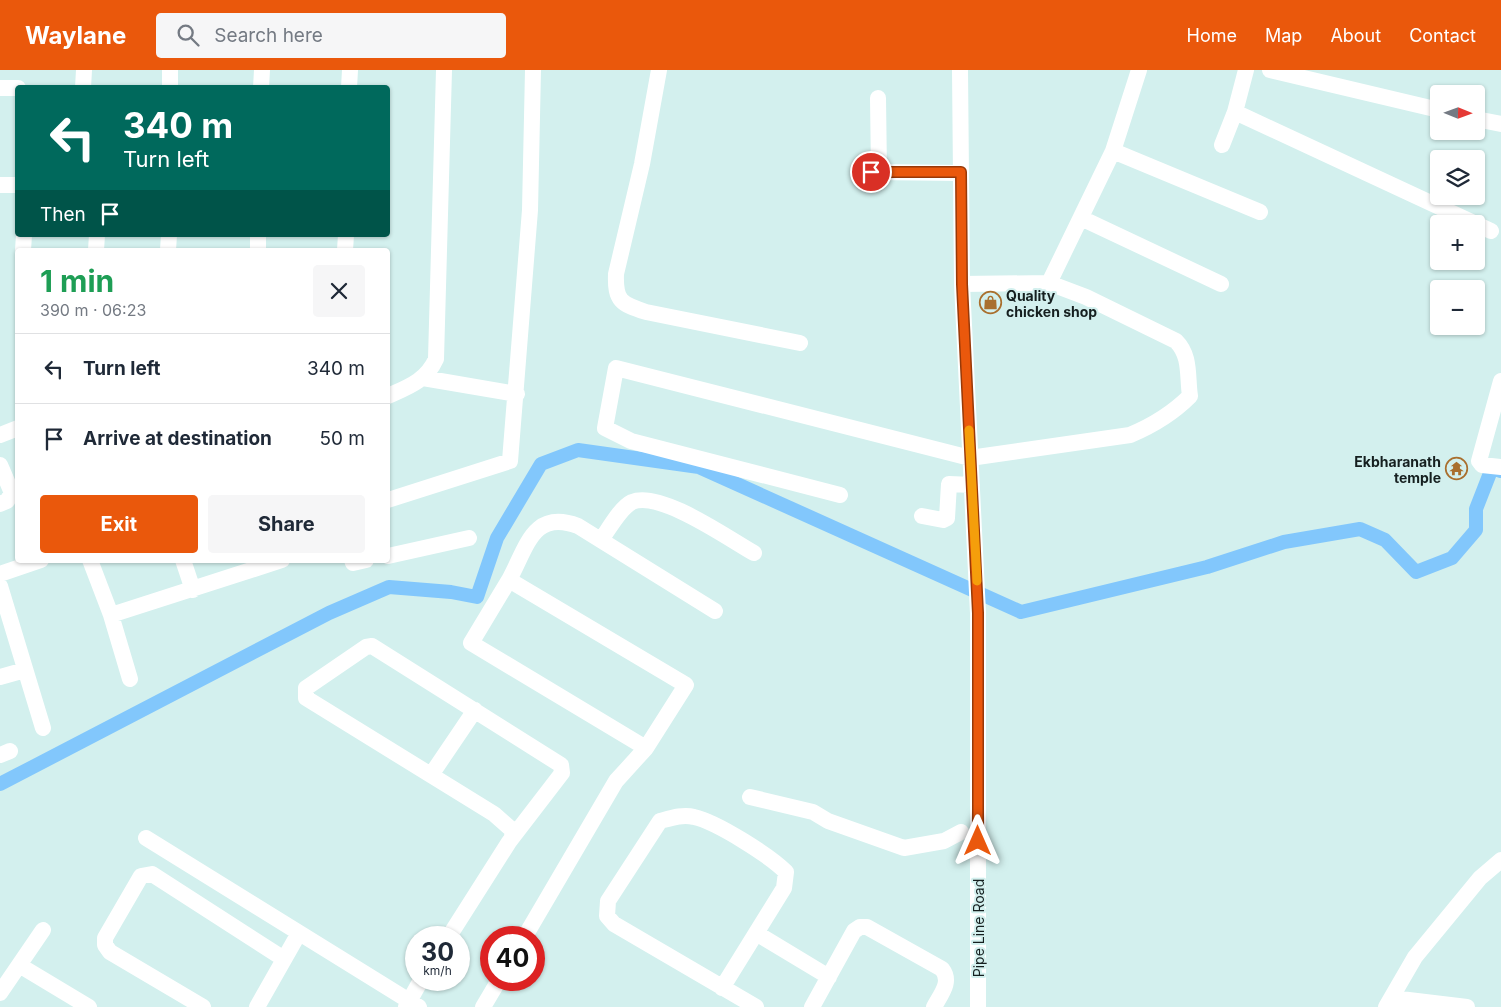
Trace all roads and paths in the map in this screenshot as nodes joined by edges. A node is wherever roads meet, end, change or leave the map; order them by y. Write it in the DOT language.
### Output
graph roads {
  1 [pos="84,70"];
  2 [pos="170,70"];
  3 [pos="262,70"];
  4 [pos="350,70"];
  5 [pos="444,70"];
  6 [pos="533,70"];
  7 [pos="658,70"];
  8 [pos="960,70"];
  9 [pos="1139,70"];
  10 [pos="1246,70"];
  11 [pos="1270,70"];
  12 [pos="83,85"];
  13 [pos="170,85"];
  14 [pos="261,85"];
  15 [pos="349,85"];
  16 [pos="0,88"];
  17 [pos="15,88"];
  18 [pos="878,98"];
  19 [pos="1430,108"];
  20 [pos="1235,112"];
  21 [pos="1485,120"];
  22 [pos="1501,124"];
  23 [pos="1222,145"];
  24 [pos="1113,151"];
  25 [pos="961,172"];
  26 [pos="0,185"];
  27 [pos="15,185"];
  28 [pos="1260,212"];
  29 [pos="1081,218"];
  30 [pos="1491,231"];
  31 [pos="1049,283"];
  32 [pos="962,284"];
  33 [pos="1221,284"];
  34 [pos="800,343"];
  35 [pos="423,378"];
  36 [pos="1501,381"];
  37 [pos="517,394"];
  38 [pos="390,395"];
  39 [pos="15,429"];
  40 [pos="0,435"];
  41 [pos="970,458"];
  42 [pos="0,465"];
  43 [pos="1501,467"];
  44 [pos="972,485"];
  45 [pos="840,494"];
  46 [pos="390,499"];
  47 [pos="948,503"];
  48 [pos="973,503"];
  49 [pos="0,504"];
  50 [pos="922,516"];
  51 [pos="469,538"];
  52 [pos="600,540"];
  53 [pos="754,554"];
  54 [pos="390,556"];
  55 [pos="32,563"];
  56 [pos="91,563"];
  57 [pos="184,563"];
  58 [pos="273,563"];
  59 [pos="0,574"];
  60 [pos="509,580"];
  61 [pos="0,586"];
  62 [pos="193,590"];
  63 [pos="715,611"];
  64 [pos="110,615"];
  65 [pos="25,670"];
  66 [pos="0,677"];
  67 [pos="130,679"];
  68 [pos="475,710"];
  69 [pos="43,728"];
  70 [pos="646,748"];
  71 [pos="431,775"];
  72 [pos="750,797"];
  73 [pos="961,832"];
  74 [pos="513,836"];
  75 [pos="146,838"];
  76 [pos="1501,860"];
  77 [pos="456,926"];
  78 [pos="531,926"];
  79 [pos="43,930"];
  80 [pos="299,933"];
  81 [pos="756,933"];
  82 [pos="284,959"];
  83 [pos="19,966"];
  84 [pos="829,977"];
  85 [pos="722,988"];
  86 [pos="417,991"];
  87 [pos="492,991"];
  88 [pos="0,993"];
  89 [pos="1389,1002"];
  90 [pos="411,1005"];
  91 [pos="89,1007"];
  92 [pos="203,1007"];
  93 [pos="257,1007"];
  94 [pos="483,1007"];
  95 [pos="756,1007"];
  96 [pos="812,1007"];
  97 [pos="934,1007"];
  98 [pos="978,1007"];
  99 [pos="1467,1007"];
  1 -- 12 [label="street"];
  2 -- 13 [label="street"];
  3 -- 14 [label="street"];
  4 -- 15 [label="street"];
  5 -- 35 [label="street"];
  6 -- 37 [label="street"];
  7 -- 34 [label="street"];
  8 -- 25 [label="street, Pipe Line Road"];
  9 -- 24 [label="street"];
  10 -- 20 [label="street"];
  11 -- 19 [label="street"];
  16 -- 17 [label="street"];
  18 -- 25 [label="street"];
  20 -- 23 [label="street"];
  20 -- 30 [label="street"];
  21 -- 22 [label="street"];
  24 -- 28 [label="street"];
  24 -- 29 [label="street"];
  25 -- 32 [label="street, Pipe Line Road"];
  26 -- 27 [label="street"];
  29 -- 31 [label="street"];
  29 -- 33 [label="street"];
  31 -- 32 [label="street"];
  31 -- 41 [label="street"];
  32 -- 41 [label="street, Pipe Line Road"];
  35 -- 37 [label="street"];
  35 -- 38 [label="street"];
  36 -- 43 [label="street"];
  37 -- 46 [label="street"];
  39 -- 40 [label="street"];
  41 -- 44 [label="street, Pipe Line Road"];
  41 -- 45 [label="street"];
  42 -- 49 [label="street"];
  44 -- 47 [label="street"];
  44 -- 48 [label="street, Pipe Line Road"];
  47 -- 48 [label="street"];
  47 -- 50 [label="street"];
  48 -- 98 [label="street, Pipe Line Road"];
  51 -- 54 [label="street"];
  52 -- 53 [label="street"];
  52 -- 60 [label="street"];
  52 -- 63 [label="street"];
  55 -- 59 [label="street"];
  56 -- 64 [label="street"];
  57 -- 62 [label="street"];
  58 -- 62 [label="street"];
  60 -- 70 [label="street"];
  60 -- 70 [label="street"];
  61 -- 65 [label="street"];
  62 -- 64 [label="street"];
  64 -- 67 [label="street"];
  65 -- 66 [label="street"];
  65 -- 69 [label="street"];
  68 -- 71 [label="street"];
  68 -- 71 [label="street"];
  68 -- 74 [label="street"];
  70 -- 78 [label="street"];
  71 -- 74 [label="street"];
  72 -- 73 [label="street"];
  74 -- 77 [label="street"];
  75 -- 80 [label="street"];
  76 -- 89 [label="street"];
  79 -- 83 [label="street"];
  80 -- 82 [label="street"];
  80 -- 90 [label="street"];
  81 -- 84 [label="street"];
  81 -- 85 [label="street"];
  81 -- 85 [label="street"];
  82 -- 92 [label="street"];
  82 -- 93 [label="street"];
  83 -- 88 [label="street"];
  83 -- 91 [label="street"];
  84 -- 96 [label="street"];
  84 -- 97 [label="street"];
  85 -- 95 [label="street"];
  86 -- 90 [label="street"];
  87 -- 94 [label="street"];
  89 -- 99 [label="street"];
}
